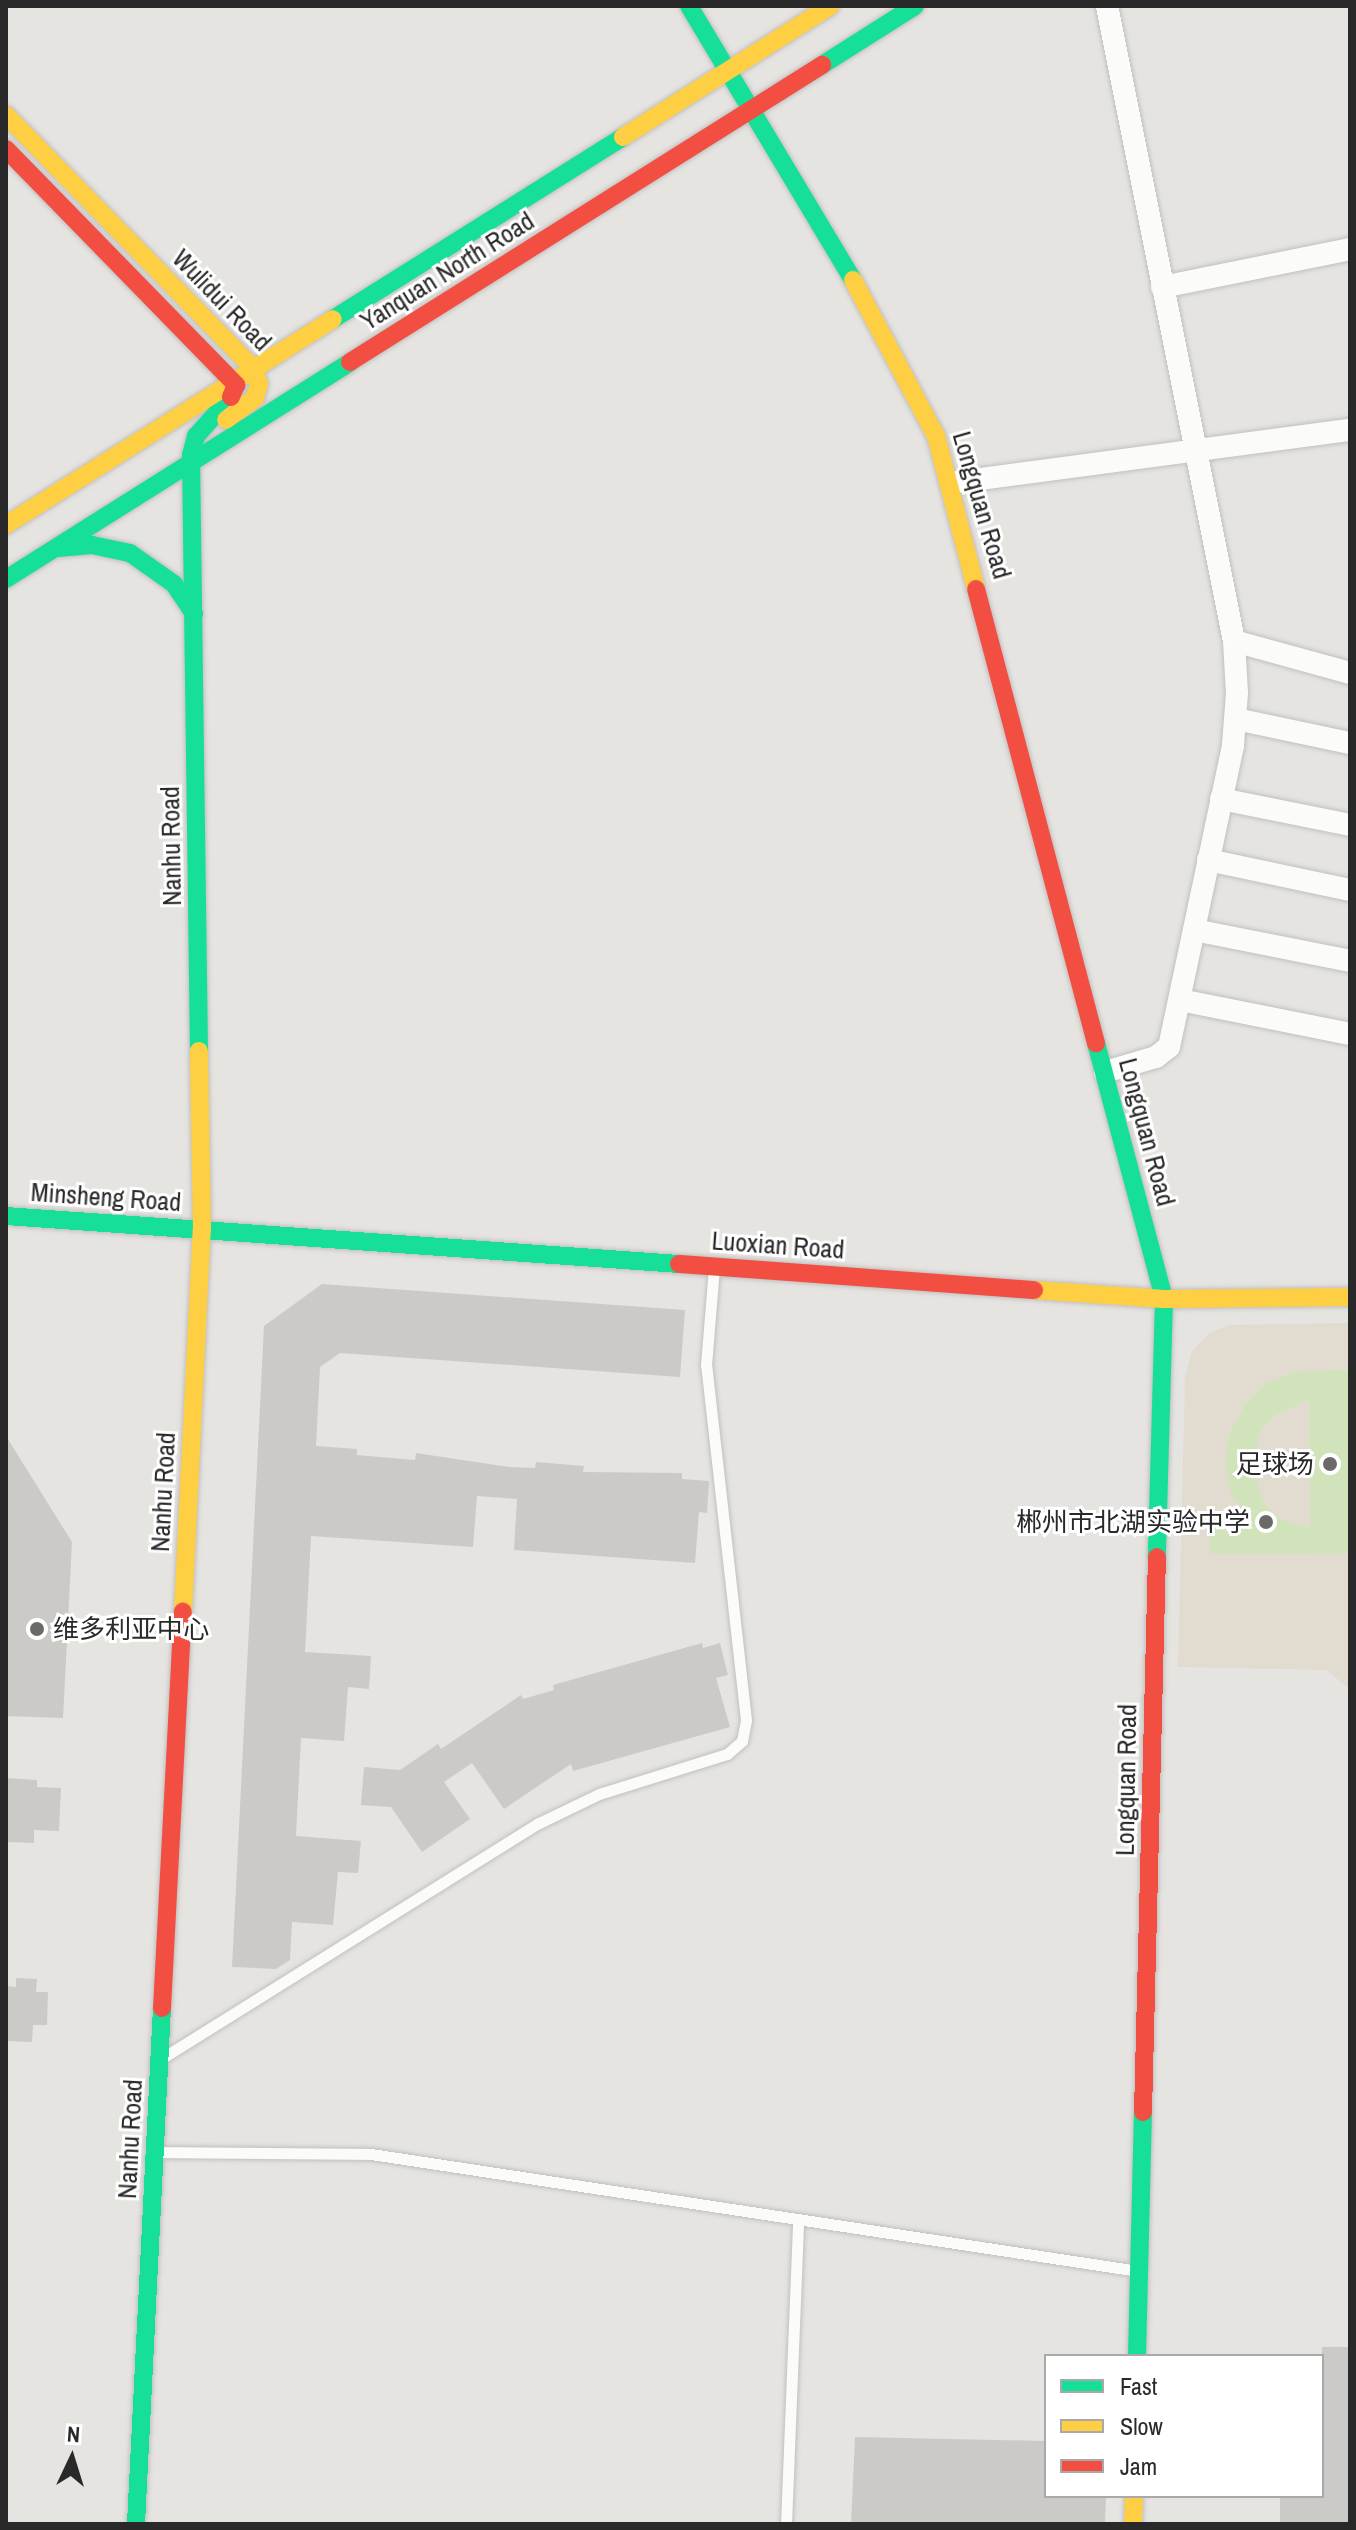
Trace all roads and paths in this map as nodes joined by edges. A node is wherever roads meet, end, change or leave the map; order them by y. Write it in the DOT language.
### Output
graph roads {
  1 [pos="689,6"];
  2 [pos="830,6"];
  3 [pos="915,6"];
  4 [pos="1107,6"];
  5 [pos="728,70"];
  6 [pos="751,110"];
  7 [pos="6,115"];
  8 [pos="6,149"];
  9 [pos="1350,249"];
  10 [pos="1162,287"];
  11 [pos="254,369"];
  12 [pos="235,381"];
  13 [pos="1350,430"];
  14 [pos="1194,450"];
  15 [pos="192,462"];
  16 [pos="951,483"];
  17 [pos="6,525"];
  18 [pos="54,549"];
  19 [pos="6,579"];
  20 [pos="194,614"];
  21 [pos="1234,641"];
  22 [pos="1350,673"];
  23 [pos="1236,719"];
  24 [pos="1350,743"];
  25 [pos="1221,799"];
  26 [pos="1350,825"];
  27 [pos="1208,860"];
  28 [pos="1350,890"];
  29 [pos="1194,930"];
  30 [pos="1350,961"];
  31 [pos="1180,1000"];
  32 [pos="1350,1034"];
  33 [pos="1105,1072"];
  34 [pos="6,1216"];
  35 [pos="202,1230"];
  36 [pos="714,1267"];
  37 [pos="1350,1297"];
  38 [pos="1164,1299"];
  39 [pos="160,2059"];
  40 [pos="155,2152"];
  41 [pos="798,2219"];
  42 [pos="1140,2271"];
  43 [pos="1137,2354"];
  44 [pos="1134,2498"];
  45 [pos="136,2524"];
  46 [pos="786,2524"];
  47 [pos="1133,2524"];
  1 -- 5 [label="main road, Longquan Road"];
  2 -- 5 [label="main road, Yanquan North Road"];
  3 -- 6 [label="main road, Yanquan North Road"];
  4 -- 10 [label="street"];
  5 -- 6 [label="main road, Longquan Road"];
  5 -- 11 [label="main road, Yanquan North Road"];
  6 -- 15 [label="main road, Yanquan North Road"];
  6 -- 16 [label="main road, Longquan Road"];
  7 -- 11 [label="main road, Wulidui Road"];
  8 -- 12 [label="main road, Wulidui Road"];
  9 -- 10 [label="street"];
  10 -- 14 [label="street"];
  11 -- 12 [label="main road, Yanquan North Road"];
  11 -- 15 [label="main road, Wulidui Road"];
  12 -- 15 [label="main road, Wulidui Road"];
  12 -- 17 [label="main road, Yanquan North Road"];
  13 -- 14 [label="street"];
  14 -- 16 [label="street"];
  14 -- 21 [label="street"];
  15 -- 18 [label="main road, Yanquan North Road"];
  15 -- 20 [label="main road, Nanhu Road"];
  16 -- 33 [label="main road, Longquan Road"];
  18 -- 19 [label="main road, Yanquan North Road"];
  18 -- 20 [label="main road"];
  20 -- 35 [label="main road, Nanhu Road"];
  21 -- 22 [label="street"];
  21 -- 23 [label="street"];
  23 -- 24 [label="street"];
  23 -- 25 [label="street"];
  25 -- 26 [label="street"];
  25 -- 27 [label="street"];
  27 -- 28 [label="street"];
  27 -- 29 [label="street"];
  29 -- 30 [label="street"];
  29 -- 31 [label="street"];
  31 -- 32 [label="street"];
  31 -- 33 [label="street"];
  33 -- 38 [label="main road, Longquan Road"];
  34 -- 35 [label="main road, Minsheng Road"];
  35 -- 36 [label="main road, Luoxian Road"];
  35 -- 39 [label="main road, Nanhu Road"];
  36 -- 38 [label="main road, Luoxian Road"];
  36 -- 39 [label="lane"];
  37 -- 38 [label="main road, Luoxian Road"];
  38 -- 42 [label="main road, Longquan Road"];
  39 -- 40 [label="main road, Nanhu Road"];
  40 -- 41 [label="lane"];
  40 -- 45 [label="main road, Nanhu Road"];
  41 -- 42 [label="lane"];
  41 -- 46 [label="lane"];
  42 -- 43 [label="main road, Longquan Road"];
  44 -- 47 [label="main road"];
}
